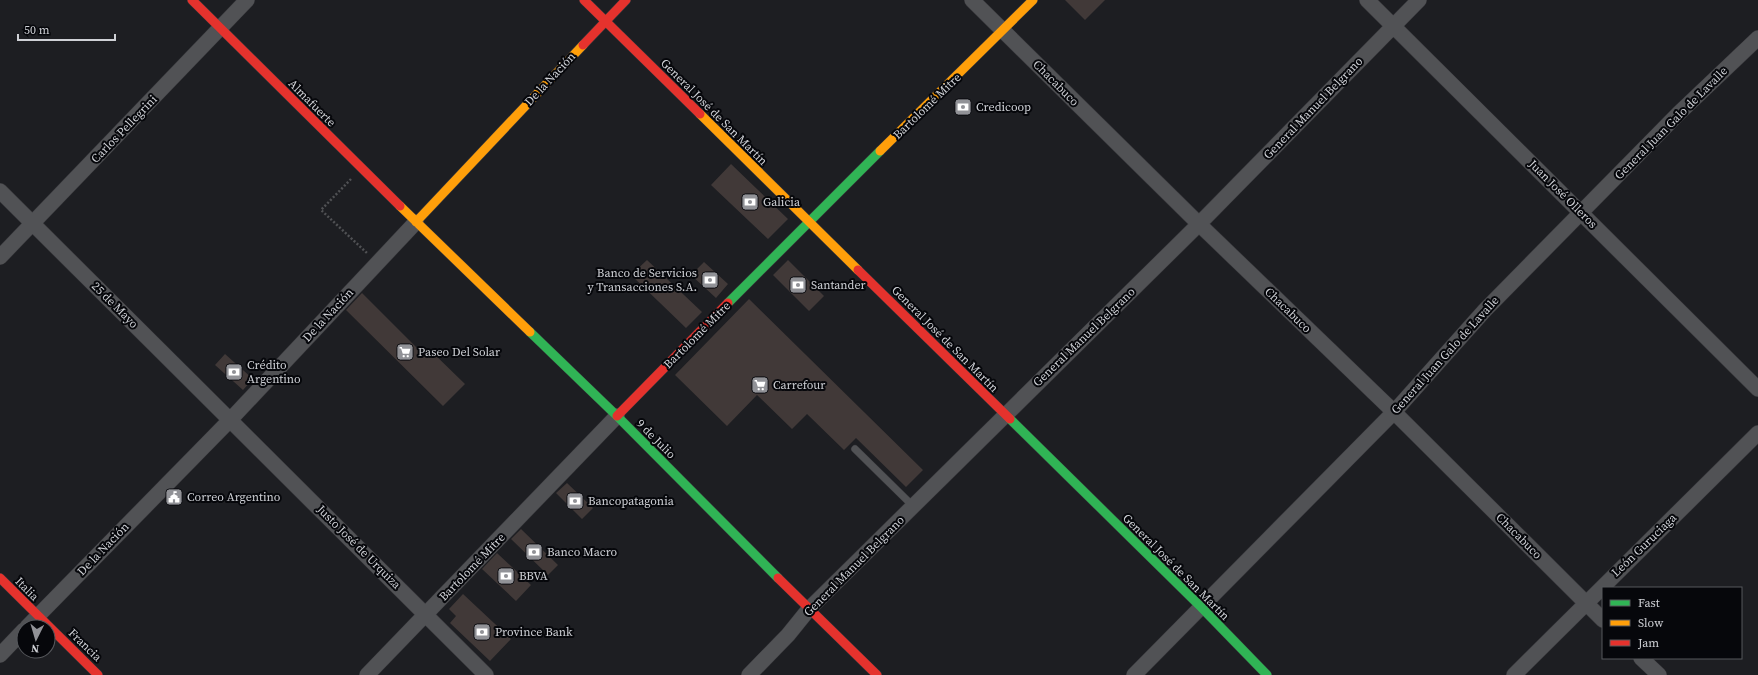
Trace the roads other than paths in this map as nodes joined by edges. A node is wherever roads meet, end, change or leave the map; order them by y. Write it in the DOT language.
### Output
graph roads {
  1 [pos="192,0"];
  2 [pos="247,0"];
  3 [pos="584,0"];
  4 [pos="626,0"];
  5 [pos="972,0"];
  6 [pos="1033,0"];
  7 [pos="1367,0"];
  8 [pos="1419,0"];
  9 [pos="606,21"];
  10 [pos="1394,26"];
  11 [pos="221,28"];
  12 [pos="1003,31"];
  13 [pos="1758,38"];
  14 [pos="0,190"];
  15 [pos="1581,212"];
  16 [pos="416,222"];
  17 [pos="809,222"];
  18 [pos="33,223"];
  19 [pos="1199,224"];
  20 [pos="0,257"];
  21 [pos="1758,389"];
  22 [pos="1394,412"];
  23 [pos="1005,415"];
  24 [pos="617,416"];
  25 [pos="231,419"];
  26 [pos="1758,433"];
  27 [pos="855,449"];
  28 [pos="913,506"];
  29 [pos="0,578"];
  30 [pos="1585,602"];
  31 [pos="1200,607"];
  32 [pos="809,609"];
  33 [pos="427,615"];
  34 [pos="38,616"];
  35 [pos="35,619"];
  36 [pos="1602,619"];
  37 [pos="16,638"];
  38 [pos="0,655"];
  39 [pos="1643,659"];
  40 [pos="98,675"];
  41 [pos="367,675"];
  42 [pos="486,675"];
  43 [pos="749,675"];
  44 [pos="877,675"];
  45 [pos="1134,675"];
  46 [pos="1267,675"];
  47 [pos="1514,675"];
  48 [pos="1659,675"];
  1 -- 11 [label="street, Almafuerte"];
  2 -- 11 [label="street, Carlos Pellegrini"];
  3 -- 9 [label="street, General José de San Martín"];
  4 -- 9 [label="street, De la Nación"];
  5 -- 12 [label="street, Chacabuco"];
  6 -- 12 [label="street, Bartolomé Mitre"];
  7 -- 10 [label="street, Juan José Olleros"];
  8 -- 10 [label="street, General Manuel Belgrano"];
  9 -- 16 [label="street, De la Nación"];
  9 -- 17 [label="street, General José de San Martín"];
  10 -- 15 [label="street, Juan José Olleros"];
  10 -- 19 [label="street, General Manuel Belgrano"];
  11 -- 16 [label="street, Almafuerte"];
  11 -- 18 [label="street, Carlos Pellegrini"];
  12 -- 17 [label="street, Bartolomé Mitre"];
  12 -- 19 [label="street, Chacabuco"];
  13 -- 15 [label="street, General Juan Galo de Lavalle"];
  14 -- 18 [label="street, 25 de Mayo"];
  15 -- 21 [label="street, Juan José Olleros"];
  15 -- 22 [label="street, General Juan Galo de Lavalle"];
  16 -- 24 [label="street, 9 de Julio"];
  16 -- 25 [label="street, De la Nación"];
  17 -- 23 [label="street, General José de San Martín"];
  17 -- 24 [label="street, Bartolomé Mitre"];
  18 -- 20 [label="street, Carlos Pellegrini"];
  18 -- 25 [label="street, 25 de Mayo"];
  19 -- 22 [label="street, Chacabuco"];
  19 -- 23 [label="street, General Manuel Belgrano"];
  22 -- 30 [label="street, Chacabuco"];
  22 -- 31 [label="street, General Juan Galo de Lavalle"];
  23 -- 28 [label="street, General Manuel Belgrano"];
  23 -- 31 [label="street, General José de San Martín"];
  24 -- 32 [label="street, 9 de Julio"];
  24 -- 33 [label="street, Bartolomé Mitre"];
  25 -- 33 [label="street, Justo José de Urquiza"];
  25 -- 34 [label="street, De la Nación"];
  26 -- 30 [label="street, León Guruciaga"];
  27 -- 28 [label="lane"];
  28 -- 32 [label="street, General Manuel Belgrano"];
  29 -- 34 [label="street, Italia"];
  30 -- 36 [label="street, Chacabuco"];
  30 -- 47 [label="street, León Guruciaga"];
  31 -- 45 [label="street, General Juan Galo de Lavalle"];
  31 -- 46 [label="street, General José de San Martín"];
  32 -- 43 [label="street, General Manuel Belgrano"];
  32 -- 44 [label="street, 9 de Julio"];
  33 -- 41 [label="street, Bartolomé Mitre"];
  33 -- 42 [label="street, Justo José de Urquiza"];
  34 -- 35 [label="street, De la Nación"];
  34 -- 40 [label="street, Francia"];
  37 -- 38 [label="street"];
  39 -- 48 [label="street"];
}
